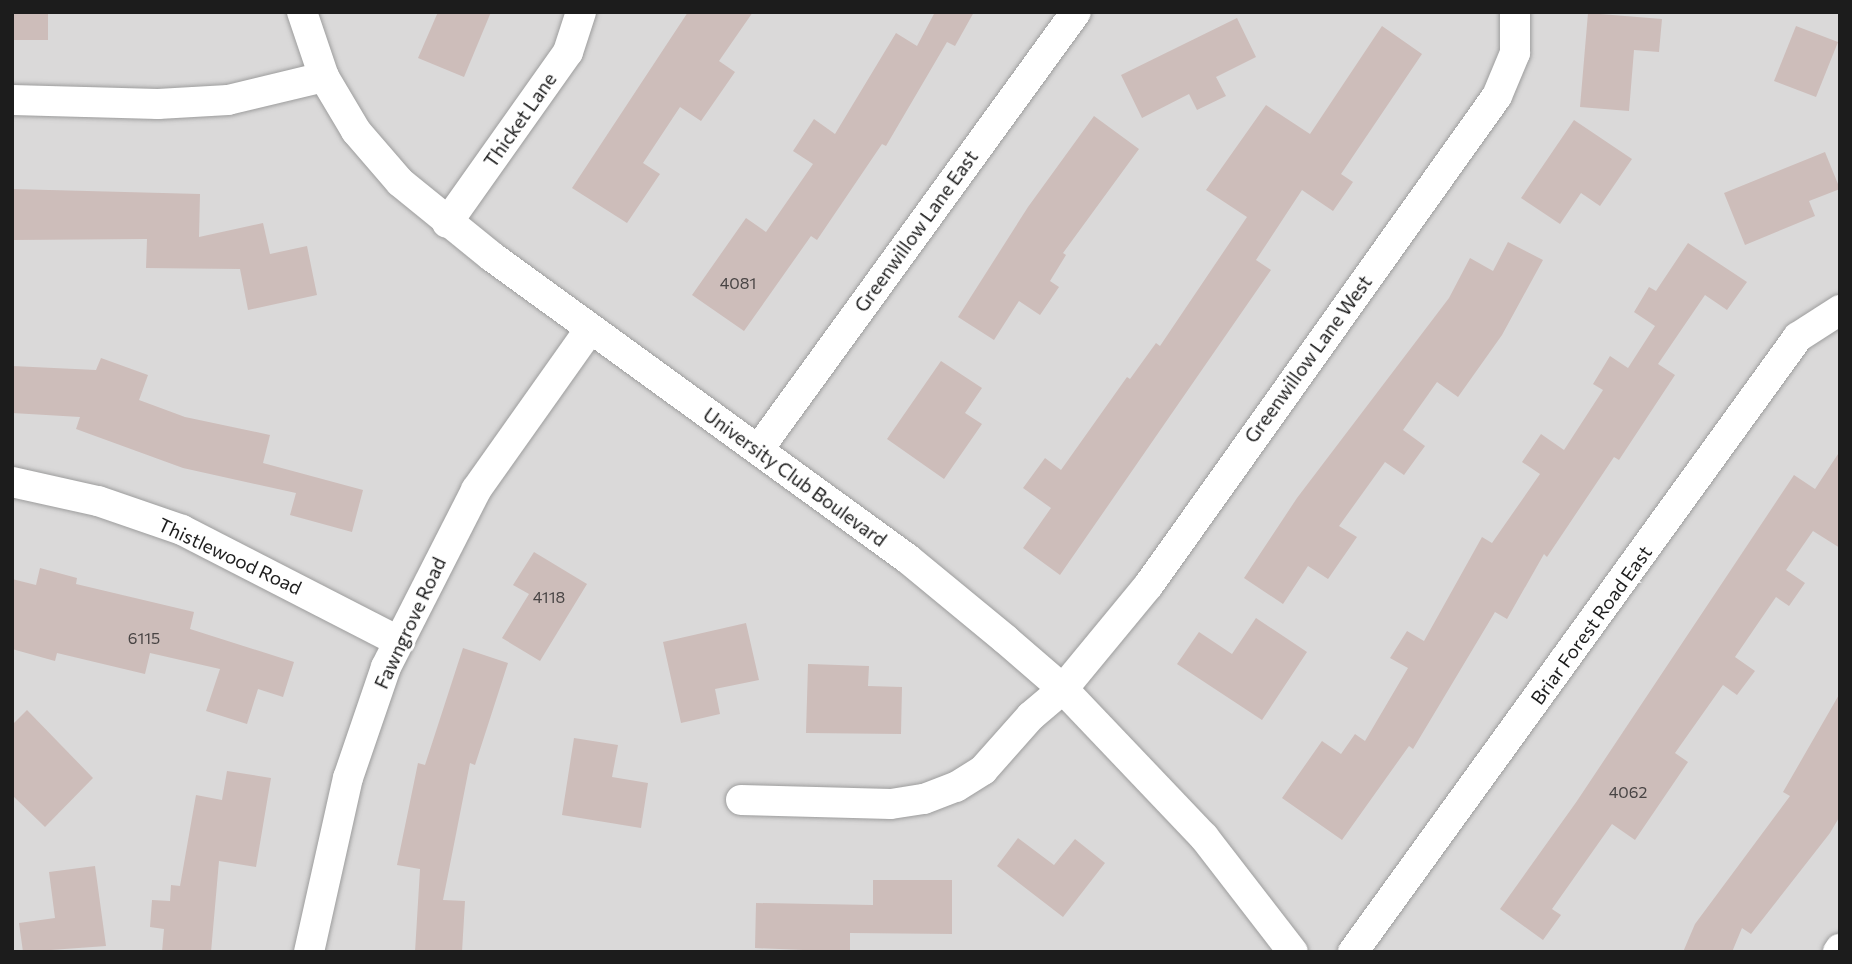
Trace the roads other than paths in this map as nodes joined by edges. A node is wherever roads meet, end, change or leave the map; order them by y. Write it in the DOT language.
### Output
graph roads {
  1 [pos="302,12"];
  2 [pos="582,12"];
  3 [pos="1076,12"];
  4 [pos="1515,12"];
  5 [pos="324,77"];
  6 [pos="12,100"];
  7 [pos="447,223"];
  8 [pos="1840,310"];
  9 [pos="590,329"];
  10 [pos="758,450"];
  11 [pos="12,482"];
  12 [pos="398,641"];
  13 [pos="1063,689"];
  14 [pos="741,800"];
  15 [pos="309,952"];
  16 [pos="1293,952"];
  17 [pos="1353,952"];
  1 -- 5 [label="street, University Club Boulevard"];
  2 -- 7 [label="street, Thicket Lane"];
  3 -- 10 [label="street, Greenwillow Lane East"];
  4 -- 13 [label="street, Greenwillow Lane West"];
  5 -- 6 [label="street"];
  5 -- 7 [label="street, University Club Boulevard"];
  7 -- 9 [label="street, University Club Boulevard"];
  8 -- 17 [label="street, Briar Forest Road East"];
  9 -- 10 [label="street, University Club Boulevard"];
  9 -- 12 [label="street, Fawngrove Road"];
  10 -- 13 [label="street, University Club Boulevard"];
  11 -- 12 [label="street, Thistlewood Road"];
  12 -- 15 [label="street, Fawngrove Road"];
  13 -- 14 [label="street, Greenwillow Lane West"];
  13 -- 16 [label="street, University Club Boulevard"];
}
